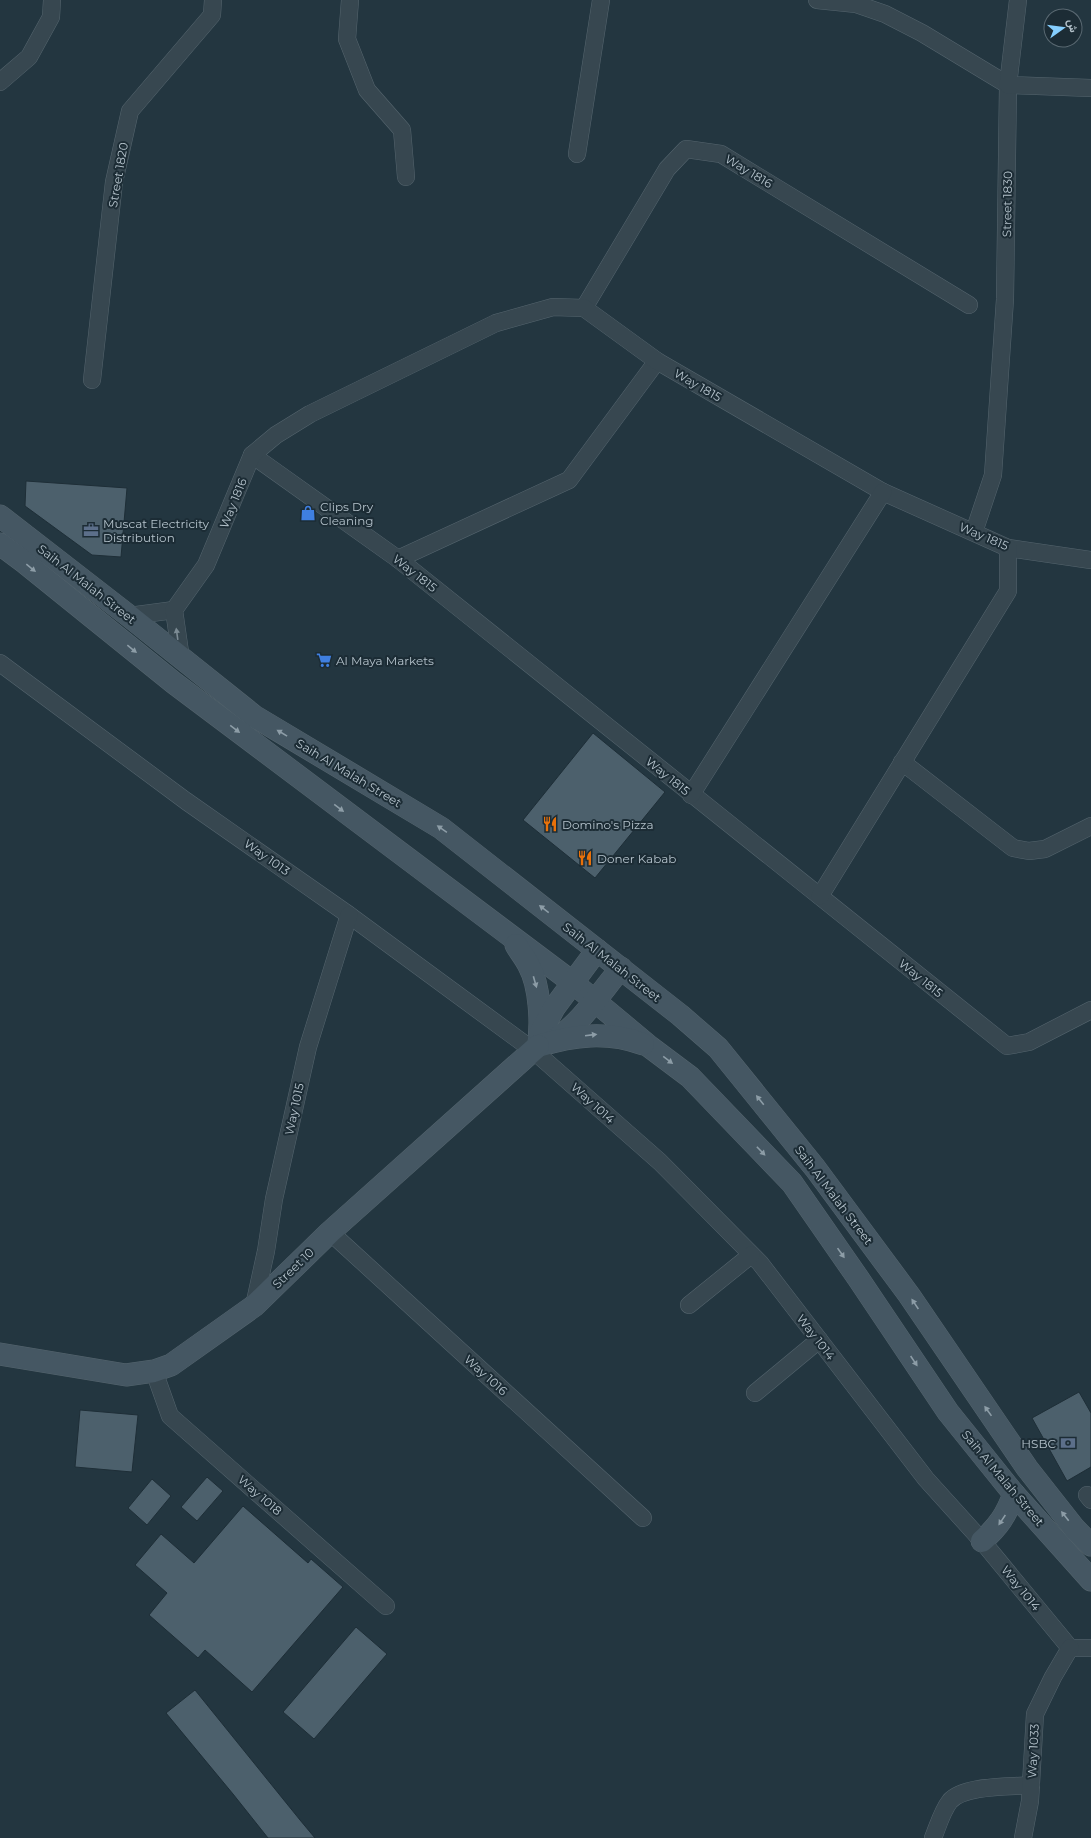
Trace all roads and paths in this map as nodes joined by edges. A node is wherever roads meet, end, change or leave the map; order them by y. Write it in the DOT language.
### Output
graph roads {
  1 [pos="52,0"];
  2 [pos="213,0"];
  3 [pos="350,0"];
  4 [pos="601,0"];
  5 [pos="817,0"];
  6 [pos="1018,0"];
  7 [pos="0,82"];
  8 [pos="1008,85"];
  9 [pos="1091,88"];
  10 [pos="577,154"];
  11 [pos="406,177"];
  12 [pos="969,305"];
  13 [pos="584,308"];
  14 [pos="656,361"];
  15 [pos="92,380"];
  16 [pos="252,455"];
  17 [pos="883,492"];
  18 [pos="0,516"];
  19 [pos="974,532"];
  20 [pos="0,544"];
  21 [pos="1008,548"];
  22 [pos="398,559"];
  23 [pos="1091,560"];
  24 [pos="174,610"];
  25 [pos="129,616"];
  26 [pos="181,658"];
  27 [pos="0,663"];
  28 [pos="902,762"];
  29 [pos="691,795"];
  30 [pos="1091,826"];
  31 [pos="820,896"];
  32 [pos="349,915"];
  33 [pos="510,936"];
  34 [pos="597,950"];
  35 [pos="620,968"];
  36 [pos="572,982"];
  37 [pos="595,1000"];
  38 [pos="1091,1010"];
  39 [pos="541,1043"];
  40 [pos="650,1047"];
  41 [pos="330,1232"];
  42 [pos="751,1255"];
  43 [pos="689,1305"];
  44 [pos="254,1306"];
  45 [pos="819,1340"];
  46 [pos="0,1354"];
  47 [pos="154,1371"];
  48 [pos="755,1394"];
  49 [pos="1014,1494"];
  50 [pos="643,1518"];
  51 [pos="982,1541"];
  52 [pos="1091,1545"];
  53 [pos="1091,1580"];
  54 [pos="386,1606"];
  55 [pos="1070,1648"];
  56 [pos="1091,1648"];
  57 [pos="1031,1785"];
  58 [pos="933,1838"];
  59 [pos="1023,1838"];
  1 -- 7 [label="street"];
  2 -- 15 [label="street, Street 1820"];
  3 -- 11 [label="street"];
  4 -- 10 [label="street"];
  5 -- 8 [label="street"];
  6 -- 8 [label="street, Street 1830"];
  8 -- 9 [label="street"];
  8 -- 19 [label="street, Street 1830"];
  12 -- 13 [label="street, Way 1816"];
  13 -- 14 [label="street, Way 1815"];
  13 -- 16 [label="street"];
  14 -- 17 [label="street, Way 1815"];
  14 -- 22 [label="street"];
  16 -- 22 [label="street, Way 1815"];
  16 -- 24 [label="street, Way 1816"];
  17 -- 19 [label="street, Way 1815"];
  17 -- 29 [label="street"];
  18 -- 25 [label="street, Saih Al Malah Street"];
  19 -- 21 [label="street, Way 1815"];
  20 -- 33 [label="street, Saih Al Malah Street, one-way"];
  21 -- 23 [label="street, Way 1815"];
  21 -- 28 [label="street"];
  22 -- 29 [label="street, Way 1815"];
  24 -- 25 [label="street"];
  26 -- 24 [label="street, one-way"];
  25 -- 26 [label="street, Saih Al Malah Street"];
  34 -- 26 [label="street, Saih Al Malah Street, one-way"];
  27 -- 32 [label="street, Way 1013"];
  28 -- 30 [label="street"];
  28 -- 31 [label="street"];
  29 -- 31 [label="street, Way 1815"];
  31 -- 38 [label="street, Way 1815"];
  32 -- 39 [label="street, Way 1013"];
  32 -- 44 [label="street, Way 1015"];
  33 -- 36 [label="street, Saih Al Malah Street"];
  33 -- 39 [label="street, one-way"];
  34 -- 35 [label="street, Saih Al Malah Street"];
  34 -- 36 [label="street"];
  35 -- 37 [label="street"];
  52 -- 35 [label="street, Saih Al Malah Street, one-way"];
  36 -- 37 [label="street, Saih Al Malah Street"];
  36 -- 39 [label="street"];
  37 -- 39 [label="street"];
  37 -- 40 [label="street, Saih Al Malah Street"];
  39 -- 40 [label="street, one-way"];
  39 -- 41 [label="street, Street 10"];
  39 -- 42 [label="street, Way 1014"];
  40 -- 49 [label="street, Saih Al Malah Street, one-way"];
  41 -- 44 [label="street, Street 10"];
  41 -- 50 [label="street, Way 1016"];
  42 -- 43 [label="street"];
  42 -- 45 [label="street, Way 1014"];
  44 -- 47 [label="street, Street 10"];
  45 -- 48 [label="street"];
  45 -- 51 [label="street, Way 1014"];
  46 -- 47 [label="street, Street 10"];
  47 -- 54 [label="street, Way 1018"];
  49 -- 51 [label="street, one-way"];
  49 -- 53 [label="street, Saih Al Malah Street"];
  51 -- 55 [label="street, Way 1014"];
  55 -- 56 [label="street"];
  55 -- 57 [label="street, Way 1033"];
  57 -- 58 [label="street"];
  57 -- 59 [label="street, Way 1033"];
}
